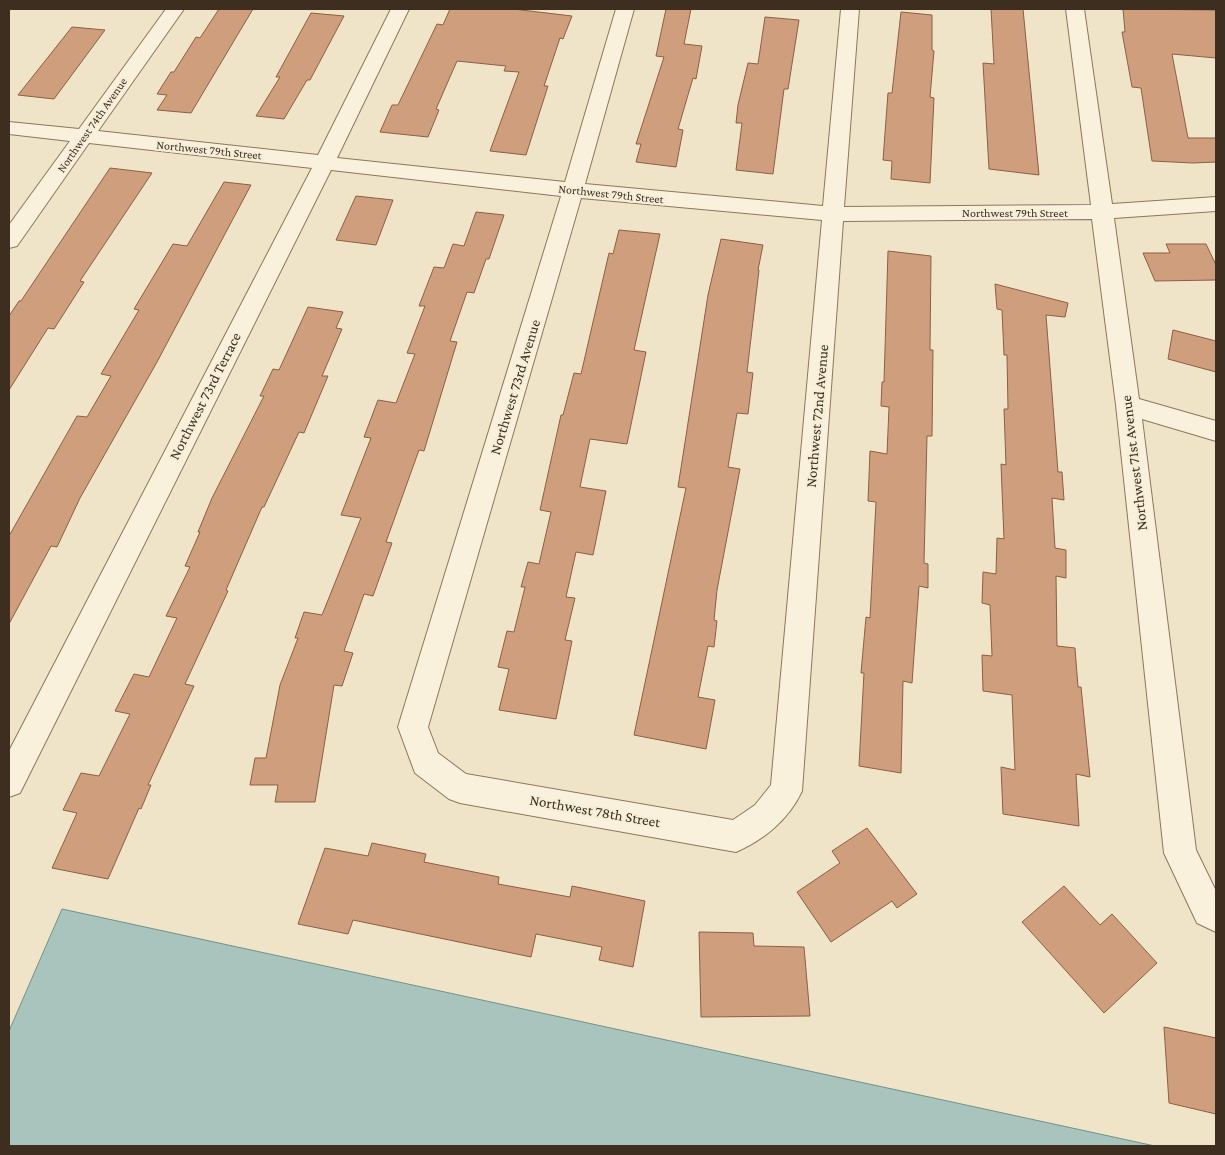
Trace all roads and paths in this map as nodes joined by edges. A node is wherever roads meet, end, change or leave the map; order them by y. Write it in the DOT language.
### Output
graph roads {
  1 [pos="175,9"];
  2 [pos="400,9"];
  3 [pos="625,9"];
  4 [pos="850,9"];
  5 [pos="1075,9"];
  6 [pos="9,128"];
  7 [pos="84,137"];
  8 [pos="324,162"];
  9 [pos="573,190"];
  10 [pos="1216,204"];
  11 [pos="1101,212"];
  12 [pos="834,214"];
  13 [pos="9,241"];
  14 [pos="1128,405"];
  15 [pos="1216,432"];
  16 [pos="426,763"];
  17 [pos="9,782"];
  18 [pos="766,816"];
  19 [pos="1213,913"];
  1 -- 7 [label="street, Northwest 74th Avenue"];
  2 -- 8 [label="street, Northwest 73rd Terrace"];
  3 -- 9 [label="street, Northwest 73rd Avenue"];
  4 -- 12 [label="street, Northwest 72nd Avenue"];
  5 -- 11 [label="street, Northwest 71st Avenue"];
  6 -- 7 [label="street, Northwest 79th Street"];
  7 -- 8 [label="street, Northwest 79th Street"];
  7 -- 13 [label="street, Northwest 74th Avenue"];
  8 -- 9 [label="street, Northwest 79th Street"];
  8 -- 17 [label="street, Northwest 73rd Terrace"];
  9 -- 12 [label="street, Northwest 79th Street"];
  9 -- 16 [label="street, Northwest 73rd Avenue"];
  10 -- 11 [label="street, Northwest 79th Street"];
  11 -- 12 [label="street, Northwest 79th Street"];
  11 -- 14 [label="street, Northwest 71st Avenue"];
  12 -- 18 [label="street, Northwest 72nd Avenue"];
  14 -- 15 [label="street"];
  14 -- 19 [label="street, Northwest 71st Avenue"];
  16 -- 18 [label="street, Northwest 78th Street"];
}
